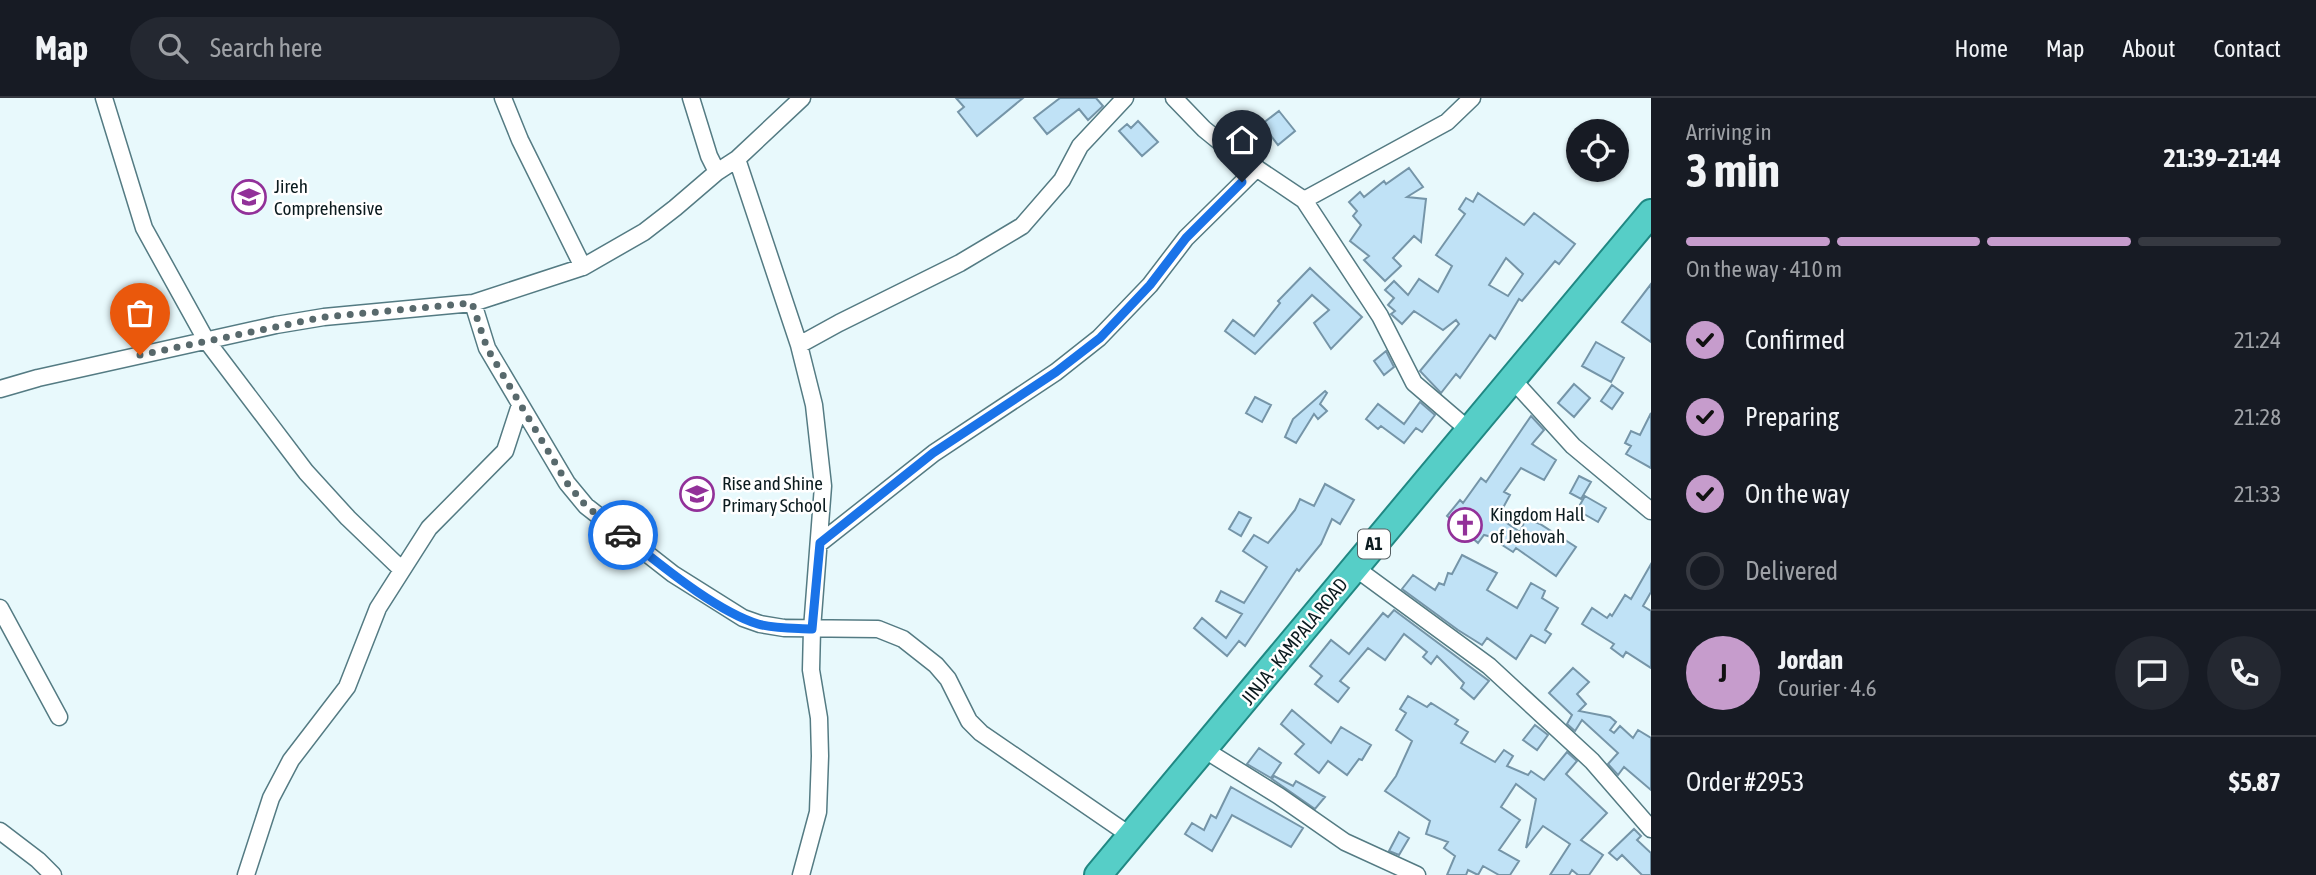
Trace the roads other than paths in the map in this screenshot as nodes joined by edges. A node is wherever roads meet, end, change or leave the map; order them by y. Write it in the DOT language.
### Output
graph roads {
  1 [pos="104,98"];
  2 [pos="503,98"];
  3 [pos="691,98"];
  4 [pos="802,98"];
  5 [pos="1125,98"];
  6 [pos="1174,98"];
  7 [pos="1472,98"];
  8 [pos="737,159"];
  9 [pos="1257,168"];
  10 [pos="717,172"];
  11 [pos="1304,200"];
  12 [pos="1651,213"];
  13 [pos="583,267"];
  14 [pos="472,303"];
  15 [pos="206,340"];
  16 [pos="799,345"];
  17 [pos="1512,379"];
  18 [pos="0,389"];
  19 [pos="520,405"];
  20 [pos="1470,430"];
  21 [pos="1651,511"];
  22 [pos="820,543"];
  23 [pos="1354,567"];
  24 [pos="401,569"];
  25 [pos="0,608"];
  26 [pos="812,629"];
  27 [pos="59,717"];
  28 [pos="1205,750"];
  29 [pos="1651,829"];
  30 [pos="0,831"];
  31 [pos="1130,836"];
  32 [pos="53,875"];
  33 [pos="246,875"];
  34 [pos="801,875"];
  35 [pos="1098,875"];
  36 [pos="1417,875"];
  1 -- 15 [label="street"];
  2 -- 13 [label="street"];
  3 -- 10 [label="street"];
  4 -- 8 [label="street"];
  5 -- 16 [label="street"];
  6 -- 9 [label="street"];
  7 -- 11 [label="street"];
  8 -- 10 [label="street"];
  8 -- 16 [label="street"];
  9 -- 11 [label="street"];
  9 -- 22 [label="street"];
  10 -- 13 [label="street"];
  11 -- 20 [label="street"];
  12 -- 17 [label="highway, JINJA - KAMPALA ROAD / A1"];
  13 -- 14 [label="street"];
  14 -- 15 [label="street"];
  14 -- 19 [label="street"];
  15 -- 18 [label="street"];
  15 -- 24 [label="street"];
  16 -- 22 [label="street"];
  17 -- 20 [label="highway, JINJA - KAMPALA ROAD / A1"];
  17 -- 21 [label="street"];
  19 -- 24 [label="street"];
  19 -- 26 [label="street"];
  20 -- 23 [label="highway, JINJA - KAMPALA ROAD / A1"];
  22 -- 26 [label="street"];
  23 -- 28 [label="highway, JINJA - KAMPALA ROAD / A1"];
  23 -- 29 [label="street"];
  24 -- 33 [label="street"];
  25 -- 27 [label="street"];
  26 -- 31 [label="street"];
  26 -- 34 [label="street"];
  28 -- 31 [label="highway, JINJA - KAMPALA ROAD / A1"];
  28 -- 36 [label="street"];
  30 -- 32 [label="street"];
  31 -- 35 [label="highway, JINJA - KAMPALA ROAD / A1"];
}
